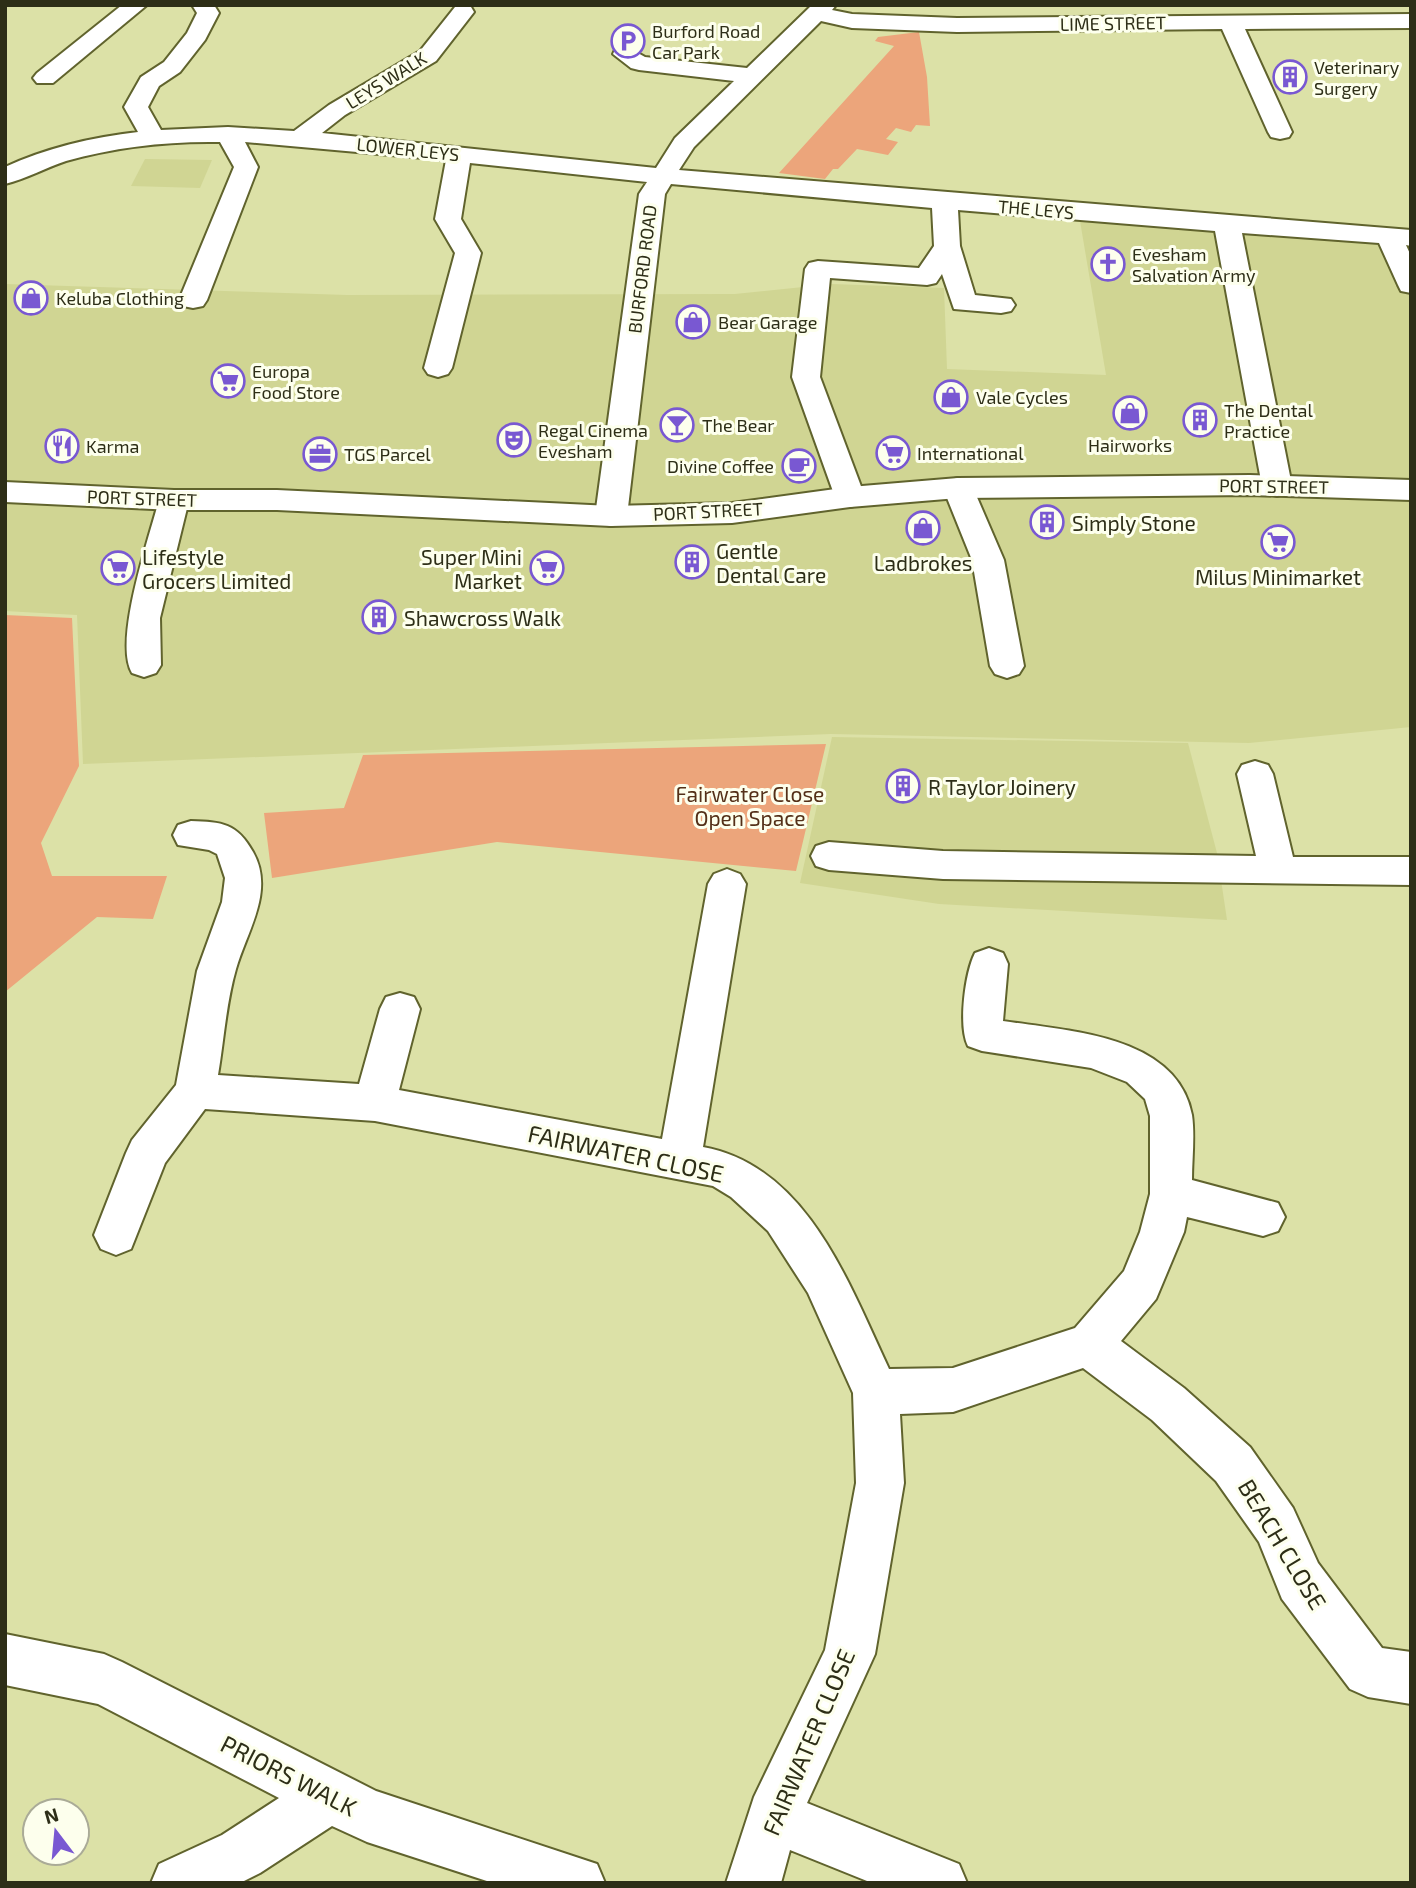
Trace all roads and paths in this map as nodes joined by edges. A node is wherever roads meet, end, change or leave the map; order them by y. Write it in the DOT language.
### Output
graph roads {
  1 [pos="136,5"];
  2 [pos="201,5"];
  3 [pos="821,10"];
  4 [pos="463,12"];
  5 [pos="1411,20"];
  6 [pos="1230,22"];
  7 [pos="628,44"];
  8 [pos="753,76"];
  9 [pos="45,78"];
  10 [pos="1280,132"];
  11 [pos="228,134"];
  12 [pos="153,136"];
  13 [pos="299,139"];
  14 [pos="459,154"];
  15 [pos="662,176"];
  16 [pos="5,177"];
  17 [pos="945,201"];
  18 [pos="1227,224"];
  19 [pos="1400,238"];
  20 [pos="947,246"];
  21 [pos="1411,285"];
  22 [pos="193,300"];
  23 [pos="1001,305"];
  24 [pos="438,368"];
  25 [pos="1277,486"];
  26 [pos="958,488"];
  27 [pos="1411,490"];
  28 [pos="5,492"];
  29 [pos="850,497"];
  30 [pos="174,500"];
  31 [pos="611,516"];
  32 [pos="144,665"];
  33 [pos="1007,666"];
  34 [pos="1255,774"];
  35 [pos="191,835"];
  36 [pos="829,856"];
  37 [pos="1278,871"];
  38 [pos="1411,871"];
  39 [pos="727,884"];
  40 [pos="989,964"];
  41 [pos="400,1009"];
  42 [pos="195,1091"];
  43 [pos="375,1103"];
  44 [pos="679,1161"];
  45 [pos="1171,1194"];
  46 [pos="1263,1217"];
  47 [pos="116,1235"];
  48 [pos="1089,1345"];
  49 [pos="876,1392"];
  50 [pos="5,1659"];
  51 [pos="1411,1678"];
  52 [pos="330,1796"];
  53 [pos="773,1816"];
  54 [pos="178,1883"];
  55 [pos="578,1883"];
  56 [pos="753,1883"];
  57 [pos="940,1883"];
  1 -- 9 [label="street"];
  2 -- 12 [label="street"];
  3 -- 6 [label="street, LIME STREET"];
  3 -- 8 [label="street, BURFORD ROAD"];
  4 -- 13 [label="street, LEYS WALK"];
  5 -- 6 [label="street, LIME STREET"];
  6 -- 10 [label="street"];
  7 -- 8 [label="street"];
  8 -- 15 [label="street, BURFORD ROAD"];
  11 -- 12 [label="street, LOWER LEYS"];
  11 -- 13 [label="street, LOWER LEYS"];
  11 -- 22 [label="street"];
  12 -- 16 [label="street, LOWER LEYS"];
  13 -- 14 [label="street, LOWER LEYS"];
  14 -- 15 [label="street, LOWER LEYS"];
  14 -- 24 [label="street"];
  15 -- 17 [label="street, THE LEYS"];
  15 -- 31 [label="street, BURFORD ROAD"];
  17 -- 18 [label="street, THE LEYS"];
  17 -- 20 [label="street"];
  18 -- 19 [label="street, THE LEYS"];
  18 -- 25 [label="street"];
  19 -- 21 [label="street"];
  20 -- 23 [label="street"];
  20 -- 29 [label="street"];
  25 -- 26 [label="street, PORT STREET"];
  25 -- 27 [label="street, PORT STREET"];
  26 -- 29 [label="street, PORT STREET"];
  26 -- 33 [label="street"];
  28 -- 30 [label="street, PORT STREET"];
  29 -- 31 [label="street, PORT STREET"];
  30 -- 31 [label="street, PORT STREET"];
  30 -- 32 [label="street"];
  34 -- 37 [label="street"];
  35 -- 42 [label="street"];
  36 -- 37 [label="street"];
  37 -- 38 [label="street"];
  39 -- 44 [label="street"];
  40 -- 45 [label="street"];
  41 -- 43 [label="street"];
  42 -- 43 [label="street, FAIRWATER CLOSE"];
  42 -- 47 [label="street"];
  43 -- 44 [label="street, FAIRWATER CLOSE"];
  44 -- 49 [label="street, FAIRWATER CLOSE"];
  45 -- 46 [label="street"];
  45 -- 48 [label="street"];
  48 -- 49 [label="street"];
  48 -- 51 [label="street, BEACH CLOSE"];
  49 -- 53 [label="street, FAIRWATER CLOSE"];
  50 -- 52 [label="street, PRIORS WALK"];
  52 -- 54 [label="street"];
  52 -- 55 [label="street, PRIORS WALK"];
  53 -- 56 [label="street, FAIRWATER CLOSE"];
  53 -- 57 [label="street"];
}
